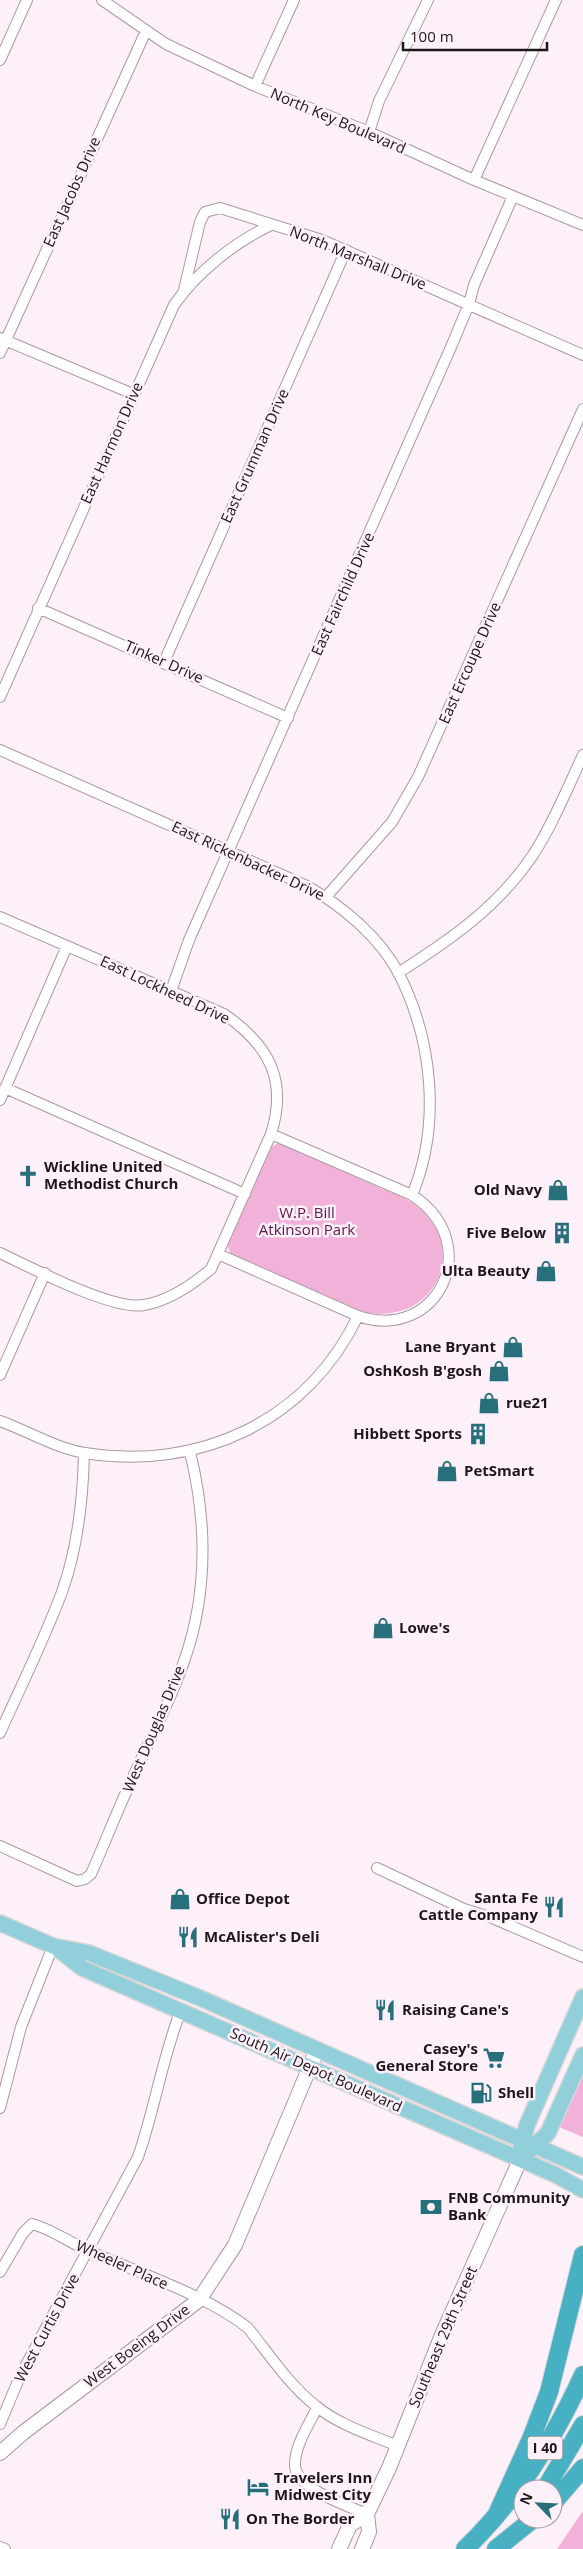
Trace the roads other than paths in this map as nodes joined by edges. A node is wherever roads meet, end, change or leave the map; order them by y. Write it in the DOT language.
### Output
graph roads {
  1 [pos="27,0"];
  2 [pos="102,0"];
  3 [pos="294,0"];
  4 [pos="428,0"];
  5 [pos="556,0"];
  6 [pos="146,31"];
  7 [pos="0,60"];
  8 [pos="255,86"];
  9 [pos="369,132"];
  10 [pos="474,180"];
  11 [pos="513,196"];
  12 [pos="271,225"];
  13 [pos="583,225"];
  14 [pos="346,250"];
  15 [pos="184,290"];
  16 [pos="469,304"];
  17 [pos="3,339"];
  18 [pos="0,353"];
  19 [pos="583,355"];
  20 [pos="133,394"];
  21 [pos="583,409"];
  22 [pos="38,608"];
  23 [pos="164,662"];
  24 [pos="0,697"];
  25 [pos="288,718"];
  26 [pos="0,750"];
  27 [pos="583,755"];
  28 [pos="229,850"];
  29 [pos="326,897"];
  30 [pos="0,917"];
  31 [pos="67,946"];
  32 [pos="398,973"];
  33 [pos="171,991"];
  34 [pos="5,1088"];
  35 [pos="0,1100"];
  36 [pos="271,1134"];
  37 [pos="245,1194"];
  38 [pos="412,1195"];
  39 [pos="0,1253"];
  40 [pos="218,1254"];
  41 [pos="45,1273"];
  42 [pos="358,1316"];
  43 [pos="0,1375"];
  44 [pos="0,1420"];
  45 [pos="190,1452"];
  46 [pos="84,1453"];
  47 [pos="0,1733"];
  48 [pos="0,1846"];
  49 [pos="377,1868"];
  50 [pos="0,1923"];
  51 [pos="53,1946"];
  52 [pos="583,1957"];
  53 [pos="583,1998"];
  54 [pos="181,2010"];
  55 [pos="583,2055"];
  56 [pos="314,2058"];
  57 [pos="0,2108"];
  58 [pos="529,2143"];
  59 [pos="520,2160"];
  60 [pos="583,2166"];
  61 [pos="583,2190"];
  62 [pos="88,2251"];
  63 [pos="583,2255"];
  64 [pos="0,2272"];
  65 [pos="198,2300"];
  66 [pos="583,2375"];
  67 [pos="317,2408"];
  68 [pos="0,2424"];
  69 [pos="583,2425"];
  70 [pos="398,2446"];
  71 [pos="0,2454"];
  72 [pos="583,2468"];
  73 [pos="551,2479"];
  74 [pos="563,2491"];
  75 [pos="367,2514"];
  76 [pos="497,2514"];
  77 [pos="513,2529"];
  78 [pos="521,2529"];
  79 [pos="0,2547"];
  80 [pos="5,2549"];
  81 [pos="339,2549"];
  82 [pos="362,2549"];
  83 [pos="465,2549"];
  84 [pos="496,2549"];
  1 -- 7 [label="street"];
  2 -- 6 [label="street, North Key Boulevard"];
  3 -- 8 [label="street"];
  4 -- 9 [label="street"];
  5 -- 10 [label="street"];
  6 -- 8 [label="street, North Key Boulevard"];
  6 -- 17 [label="street, East Jacobs Drive"];
  8 -- 9 [label="street, North Key Boulevard"];
  9 -- 10 [label="street, North Key Boulevard"];
  10 -- 11 [label="street, North Key Boulevard"];
  11 -- 13 [label="street, North Key Boulevard"];
  11 -- 16 [label="street, East Fairchild Drive"];
  12 -- 14 [label="street, North Marshall Drive"];
  12 -- 15 [label="street, East Harmon Drive"];
  12 -- 15 [label="street, North Marshall Drive"];
  14 -- 16 [label="street, North Marshall Drive"];
  14 -- 23 [label="street, East Grumman Drive"];
  15 -- 20 [label="street, East Harmon Drive"];
  16 -- 19 [label="street, North Marshall Drive"];
  16 -- 25 [label="street, East Fairchild Drive"];
  17 -- 18 [label="street, East Jacobs Drive"];
  17 -- 20 [label="street"];
  20 -- 22 [label="street, East Harmon Drive"];
  21 -- 29 [label="street, East Ercoupe Drive"];
  22 -- 23 [label="street, Tinker Drive"];
  22 -- 24 [label="street, East Harmon Drive"];
  23 -- 25 [label="street, Tinker Drive"];
  25 -- 28 [label="street, East Fairchild Drive"];
  26 -- 28 [label="street, East Rickenbacker Drive"];
  27 -- 32 [label="street"];
  28 -- 29 [label="street, East Rickenbacker Drive"];
  28 -- 33 [label="street, East Fairchild Drive"];
  29 -- 32 [label="street, East Rickenbacker Drive"];
  30 -- 31 [label="street, East Lockheed Drive"];
  31 -- 33 [label="street, East Lockheed Drive"];
  31 -- 34 [label="street"];
  32 -- 38 [label="street, East Rickenbacker Drive"];
  33 -- 36 [label="street, East Lockheed Drive"];
  34 -- 35 [label="street"];
  34 -- 37 [label="street"];
  36 -- 37 [label="street, East Lockheed Drive"];
  36 -- 38 [label="street"];
  37 -- 40 [label="street, East Lockheed Drive"];
  38 -- 42 [label="street"];
  39 -- 41 [label="street, East Lockheed Drive"];
  40 -- 41 [label="street, East Lockheed Drive"];
  40 -- 42 [label="street"];
  41 -- 43 [label="street"];
  42 -- 45 [label="street"];
  44 -- 46 [label="street"];
  45 -- 46 [label="street"];
  45 -- 48 [label="street, West Douglas Drive"];
  46 -- 47 [label="street"];
  49 -- 52 [label="street"];
  50 -- 51 [label="main road, South Air Depot Boulevard"];
  51 -- 54 [label="main road, South Air Depot Boulevard"];
  51 -- 56 [label="main road, South Air Depot Boulevard"];
  51 -- 57 [label="street"];
  53 -- 58 [label="main road, Southeast 29th Street"];
  54 -- 56 [label="main road, South Air Depot Boulevard"];
  54 -- 62 [label="street, West Curtis Drive"];
  55 -- 58 [label="main road"];
  56 -- 58 [label="main road, South Air Depot Boulevard"];
  56 -- 59 [label="main road, South Air Depot Boulevard"];
  56 -- 65 [label="street, West Boeing Drive"];
  58 -- 59 [label="main road, Southeast 29th Street"];
  58 -- 60 [label="main road, South Air Depot Boulevard"];
  59 -- 61 [label="main road, South Air Depot Boulevard"];
  59 -- 70 [label="street, Southeast 29th Street"];
  62 -- 64 [label="street, Wheeler Place"];
  62 -- 65 [label="street, Wheeler Place"];
  62 -- 68 [label="street, West Curtis Drive"];
  63 -- 76 [label="highway"];
  65 -- 67 [label="street, Wheeler Place"];
  65 -- 71 [label="street, West Boeing Drive"];
  66 -- 76 [label="highway, I 40"];
  67 -- 70 [label="street, Wheeler Place"];
  67 -- 75 [label="street"];
  69 -- 73 [label="highway, I 40"];
  70 -- 75 [label="street, Southeast 29th Street"];
  72 -- 74 [label="highway"];
  75 -- 81 [label="street, Southeast 29th Street"];
  75 -- 82 [label="street, Southeast 29th Street"];
  76 -- 83 [label="highway, I 40"];
  77 -- 84 [label="highway"];
  78 -- 84 [label="highway"];
  79 -- 80 [label="street"];
}
